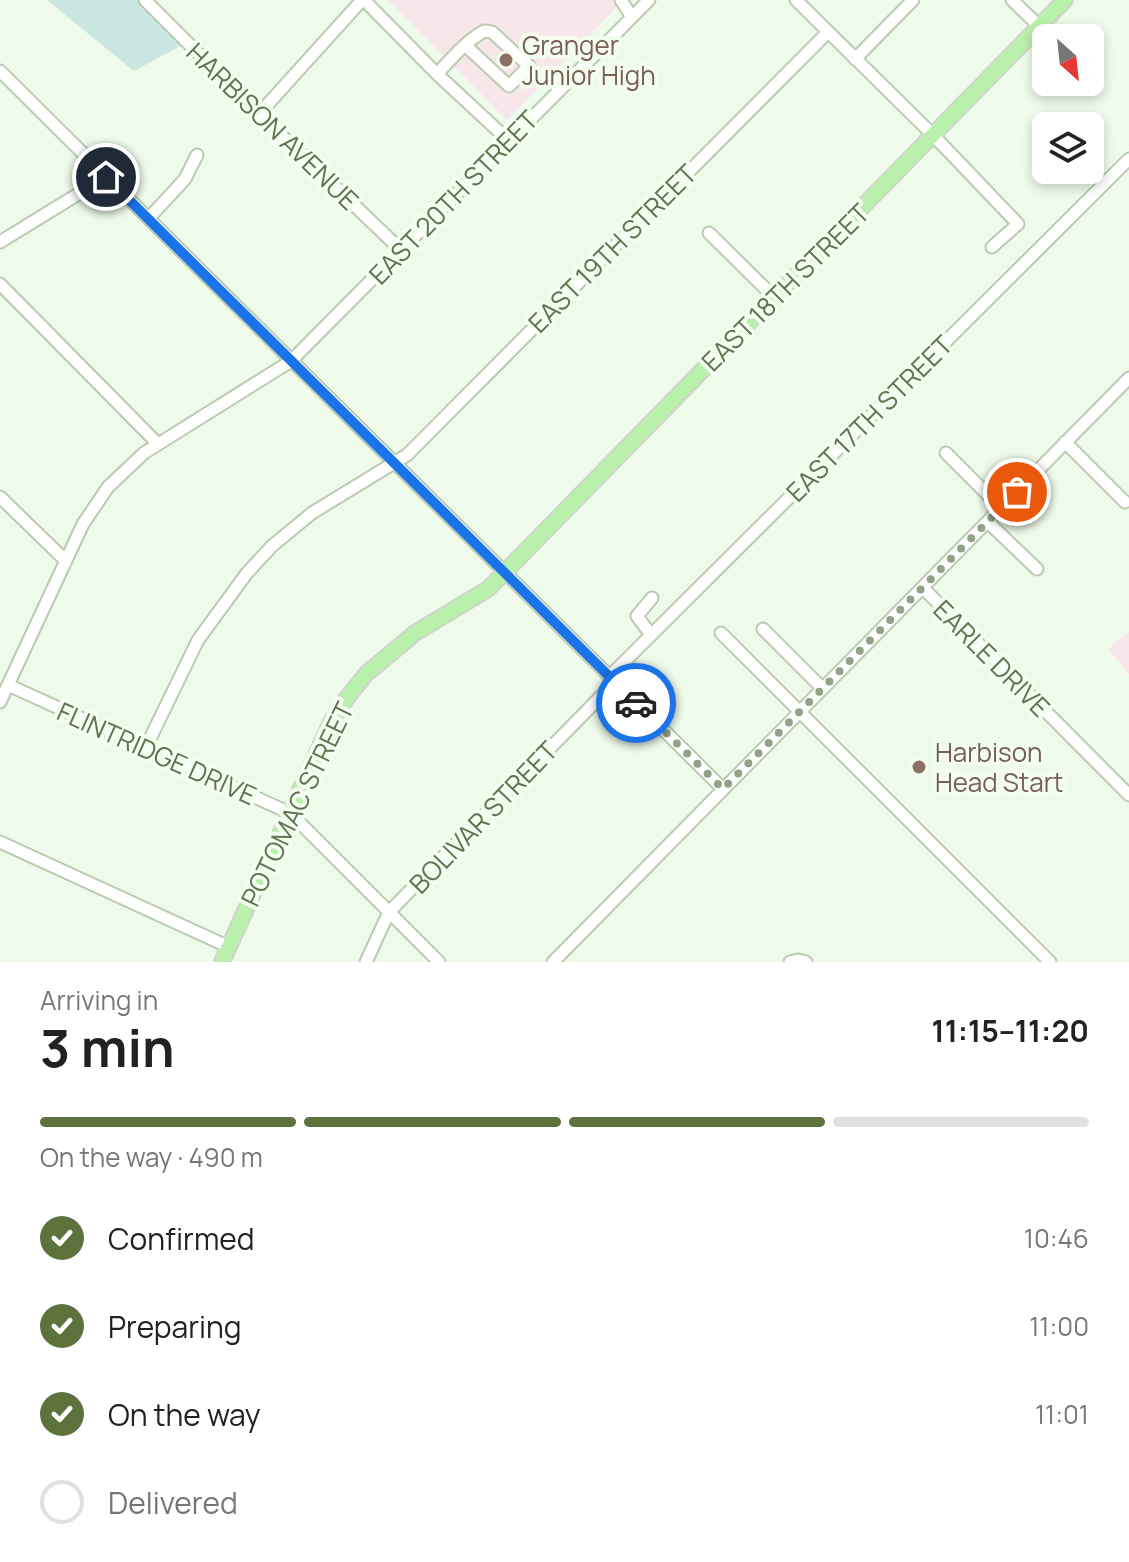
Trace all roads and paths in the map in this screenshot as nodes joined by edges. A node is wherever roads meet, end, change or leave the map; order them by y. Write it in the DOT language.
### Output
graph roads {
  1 [pos="145,0"];
  2 [pos="363,0"];
  3 [pos="621,0"];
  4 [pos="649,0"];
  5 [pos="796,0"];
  6 [pos="913,0"];
  7 [pos="1012,0"];
  8 [pos="1065,0"];
  9 [pos="632,17"];
  10 [pos="1037,24"];
  11 [pos="1041,24"];
  12 [pos="828,32"];
  13 [pos="1032,33"];
  14 [pos="465,45"];
  15 [pos="855,59"];
  16 [pos="0,71"];
  17 [pos="437,74"];
  18 [pos="259,114"];
  19 [pos="934,136"];
  20 [pos="508,140"];
  21 [pos="197,155"];
  22 [pos="1129,159"];
  23 [pos="106,177"];
  24 [pos="149,218"];
  25 [pos="709,233"];
  26 [pos="0,242"];
  27 [pos="992,247"];
  28 [pos="401,250"];
  29 [pos="0,284"];
  30 [pos="775,298"];
  31 [pos="291,361"];
  32 [pos="1129,378"];
  33 [pos="1065,442"];
  34 [pos="158,444"];
  35 [pos="946,453"];
  36 [pos="395,462"];
  37 [pos="0,497"];
  38 [pos="1125,502"];
  39 [pos="1001,508"];
  40 [pos="988,522"];
  41 [pos="66,561"];
  42 [pos="1037,569"];
  43 [pos="504,573"];
  44 [pos="923,588"];
  45 [pos="652,598"];
  46 [pos="763,629"];
  47 [pos="721,633"];
  48 [pos="651,635"];
  49 [pos="612,679"];
  50 [pos="8,685"];
  51 [pos="822,688"];
  52 [pos="0,702"];
  53 [pos="800,711"];
  54 [pos="146,747"];
  55 [pos="723,789"];
  56 [pos="1129,795"];
  57 [pos="290,813"];
  58 [pos="0,842"];
  59 [pos="389,912"];
  60 [pos="229,947"];
  61 [pos="222,962"];
  62 [pos="366,962"];
  63 [pos="439,962"];
  64 [pos="553,962"];
  65 [pos="1050,962"];
  1 -- 18 [label="street, HARBISON AVENUE"];
  2 -- 17 [label="street"];
  2 -- 18 [label="street"];
  3 -- 9 [label="street"];
  4 -- 9 [label="street, EAST 20TH STREET"];
  5 -- 12 [label="street"];
  6 -- 15 [label="street"];
  7 -- 10 [label="street"];
  8 -- 11 [label="main road, EAST 18TH STREET"];
  9 -- 20 [label="street, EAST 20TH STREET"];
  12 -- 15 [label="street"];
  12 -- 36 [label="street, EAST 19TH STREET"];
  13 -- 19 [label="main road, EAST 18TH STREET"];
  14 -- 14 [label="street"];
  14 -- 17 [label="street"];
  15 -- 19 [label="street"];
  16 -- 23 [label="street"];
  17 -- 20 [label="street"];
  18 -- 28 [label="street, HARBISON AVENUE"];
  19 -- 27 [label="street"];
  19 -- 30 [label="main road, EAST 18TH STREET"];
  20 -- 28 [label="street, EAST 20TH STREET"];
  21 -- 24 [label="street"];
  22 -- 48 [label="street, EAST 17TH STREET"];
  23 -- 24 [label="street"];
  23 -- 26 [label="street"];
  24 -- 31 [label="street"];
  25 -- 30 [label="street"];
  28 -- 31 [label="street, EAST 20TH STREET"];
  29 -- 34 [label="street"];
  30 -- 43 [label="main road, EAST 18TH STREET"];
  31 -- 34 [label="street, EAST 20TH STREET"];
  31 -- 36 [label="street"];
  32 -- 33 [label="street"];
  33 -- 38 [label="street"];
  33 -- 39 [label="street"];
  34 -- 41 [label="street, EAST 20TH STREET"];
  35 -- 39 [label="street"];
  36 -- 43 [label="street"];
  36 -- 54 [label="street, EAST 19TH STREET"];
  37 -- 41 [label="street"];
  39 -- 40 [label="street"];
  40 -- 42 [label="street"];
  40 -- 44 [label="street"];
  41 -- 50 [label="street, EAST 20TH STREET"];
  43 -- 49 [label="street"];
  43 -- 57 [label="main road, POTOMAC STREET"];
  44 -- 51 [label="street"];
  44 -- 56 [label="street, EARLE DRIVE"];
  45 -- 48 [label="street"];
  46 -- 51 [label="street"];
  47 -- 53 [label="street"];
  48 -- 49 [label="street, EAST 17TH STREET"];
  49 -- 55 [label="street"];
  49 -- 59 [label="street, BOLIVAR STREET"];
  50 -- 52 [label="street, EAST 20TH STREET"];
  50 -- 54 [label="street, FLINTRIDGE DRIVE"];
  51 -- 53 [label="street"];
  53 -- 55 [label="street"];
  53 -- 65 [label="street"];
  54 -- 57 [label="street, FLINTRIDGE DRIVE"];
  55 -- 64 [label="street"];
  57 -- 59 [label="street, FLINTRIDGE DRIVE"];
  57 -- 60 [label="main road, POTOMAC STREET"];
  58 -- 60 [label="street"];
  59 -- 62 [label="street, BOLIVAR STREET"];
  59 -- 63 [label="street, FLINTRIDGE DRIVE"];
  60 -- 61 [label="main road, POTOMAC STREET"];
}
